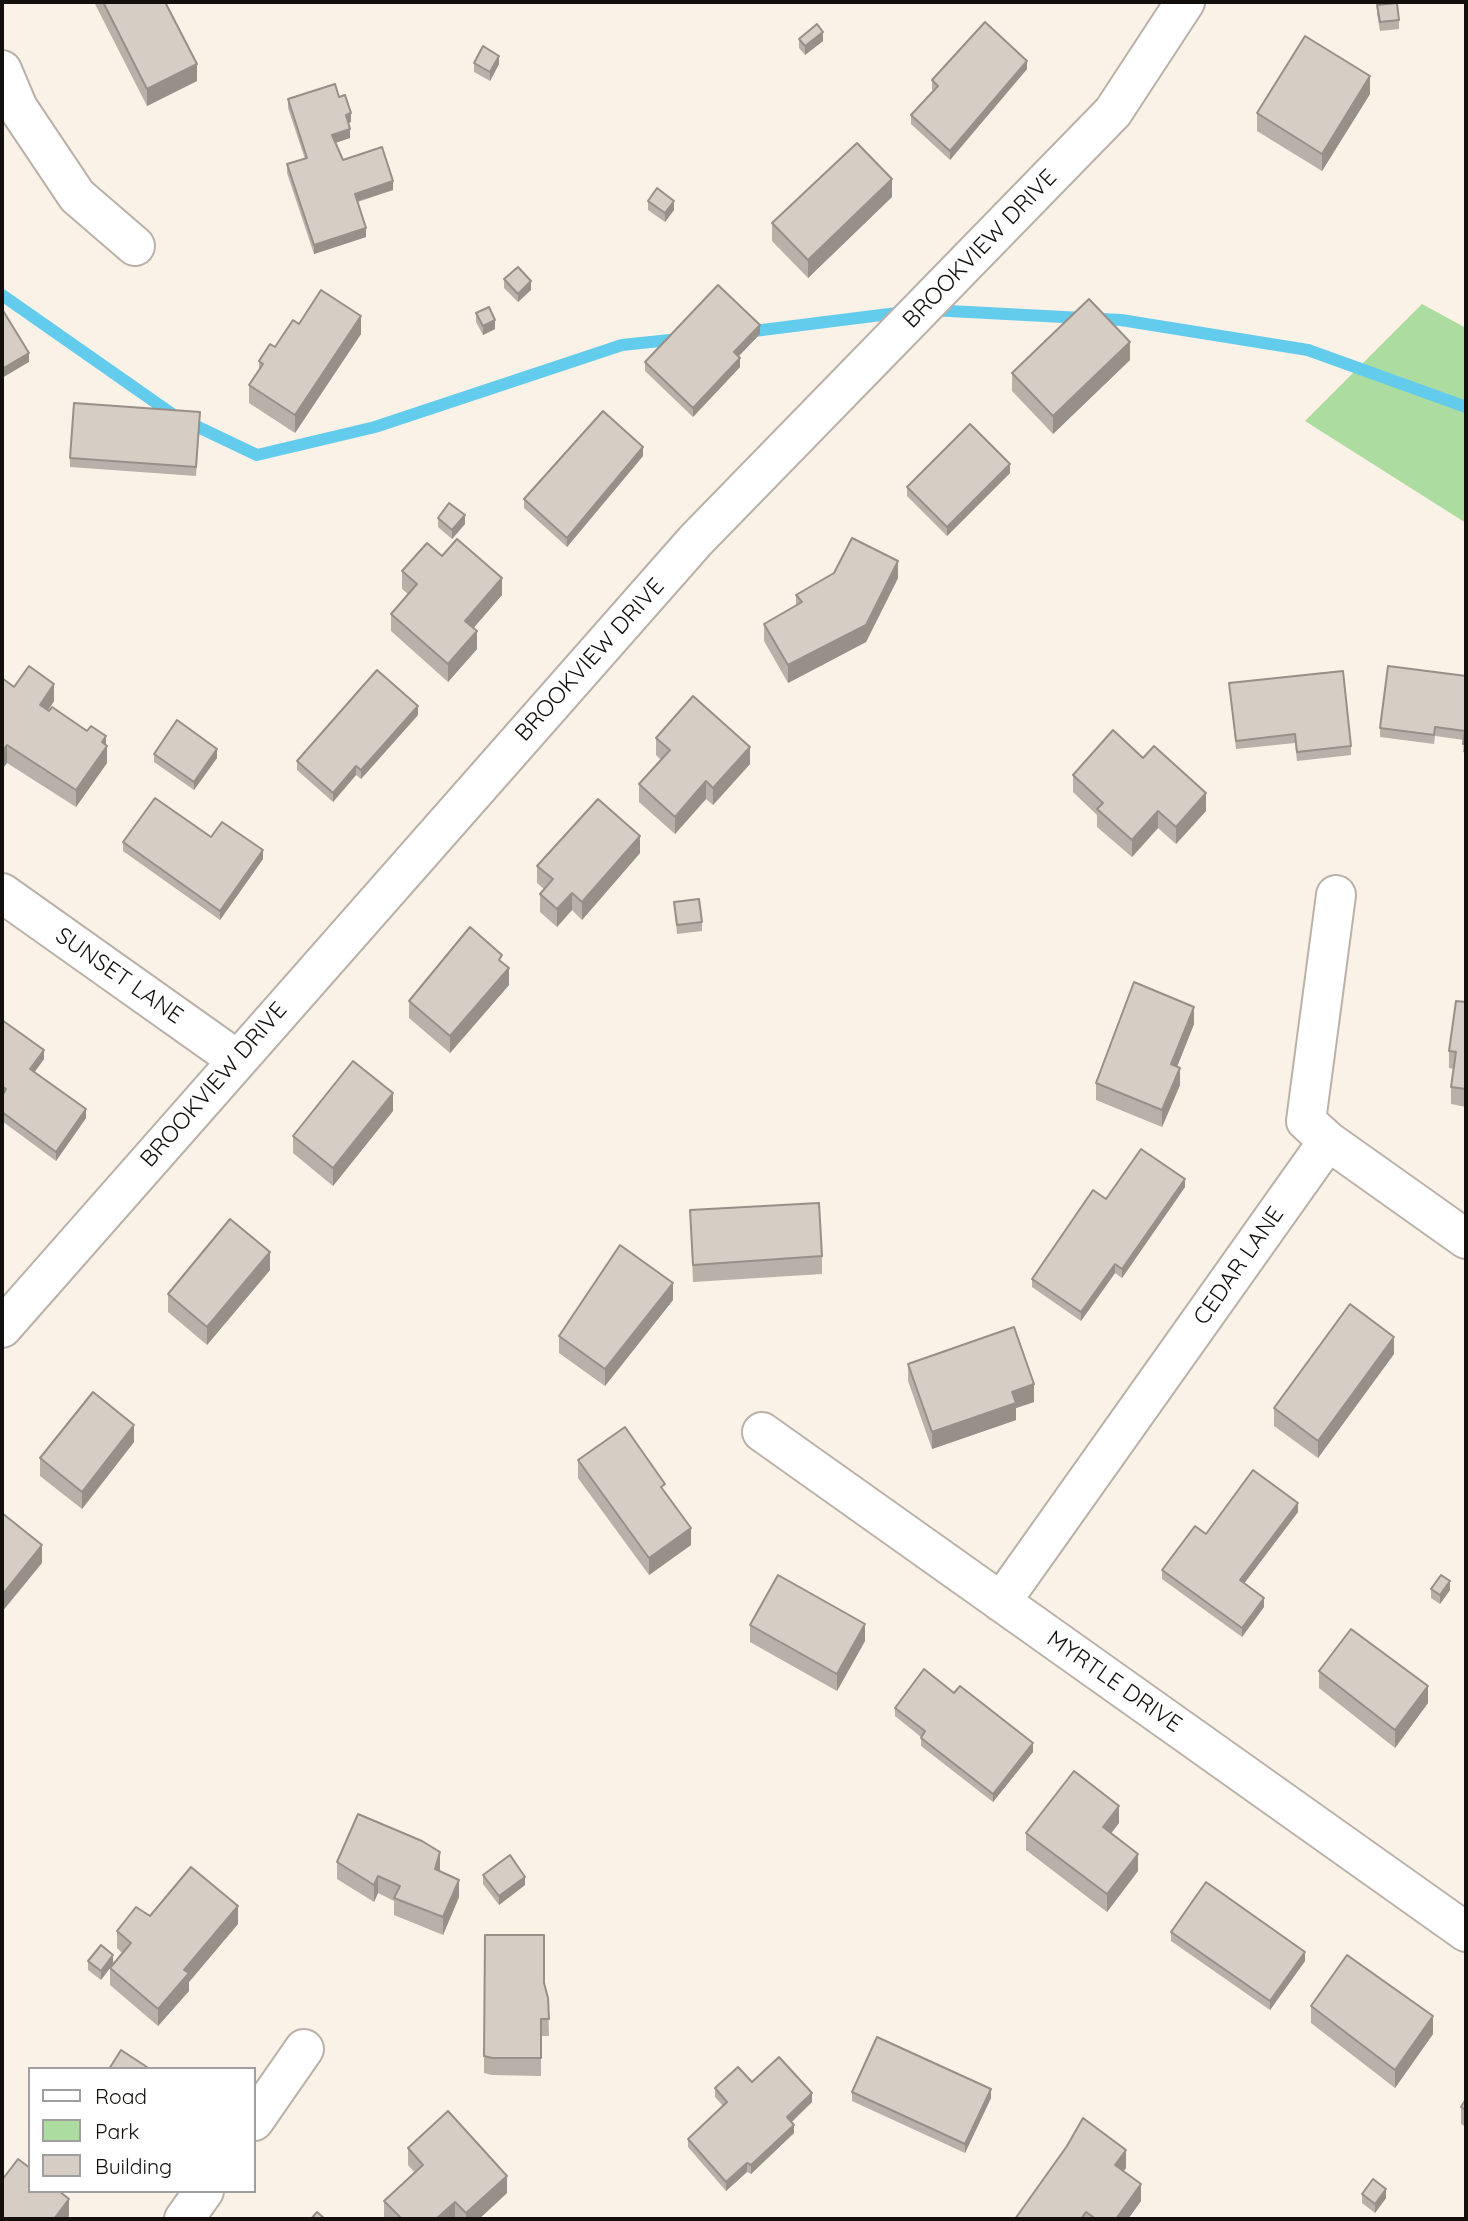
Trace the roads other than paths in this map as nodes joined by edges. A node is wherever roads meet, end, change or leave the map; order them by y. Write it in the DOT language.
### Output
graph roads {
  1 [pos="1185,2"];
  2 [pos="2,70"];
  3 [pos="135,246"];
  4 [pos="2,893"];
  5 [pos="1336,895"];
  6 [pos="236,1059"];
  7 [pos="1328,1141"];
  8 [pos="1466,1239"];
  9 [pos="2,1328"];
  10 [pos="762,1432"];
  11 [pos="1001,1602"];
  12 [pos="1466,1932"];
  13 [pos="304,2049"];
  14 [pos="256,2118"];
  15 [pos="203,2193"];
  16 [pos="184,2219"];
  1 -- 6 [label="street, BROOKVIEW DRIVE"];
  2 -- 3 [label="street"];
  4 -- 6 [label="street, SUNSET LANE"];
  5 -- 7 [label="street"];
  6 -- 9 [label="street, BROOKVIEW DRIVE"];
  7 -- 8 [label="street"];
  7 -- 11 [label="street, CEDAR LANE"];
  10 -- 11 [label="street, MYRTLE DRIVE"];
  11 -- 12 [label="street, MYRTLE DRIVE"];
  13 -- 14 [label="street"];
  15 -- 16 [label="street"];
}
